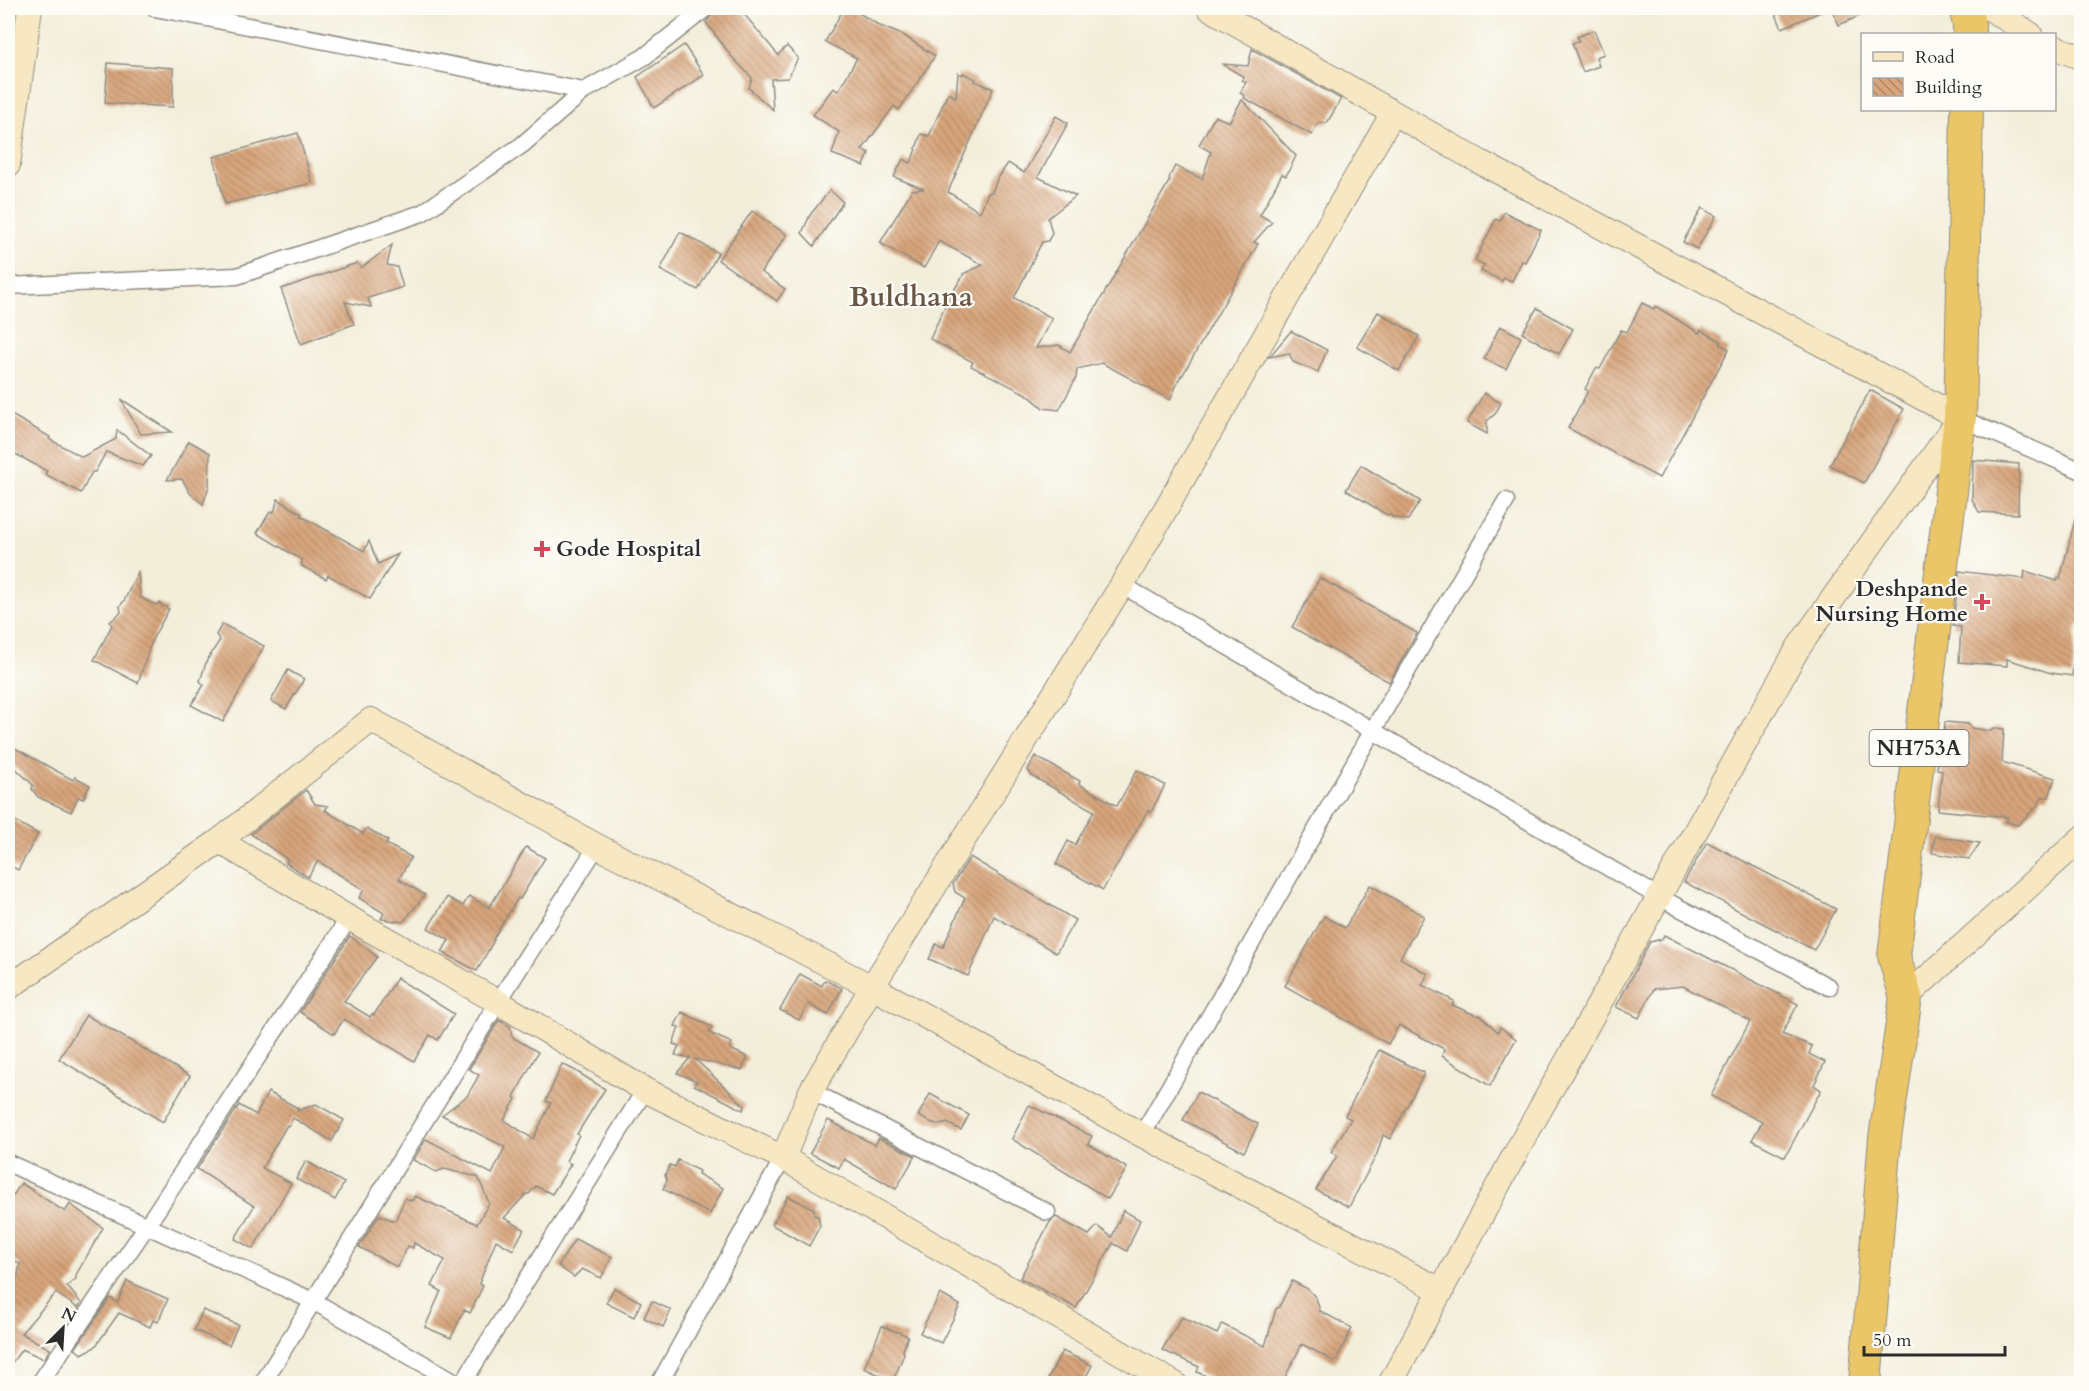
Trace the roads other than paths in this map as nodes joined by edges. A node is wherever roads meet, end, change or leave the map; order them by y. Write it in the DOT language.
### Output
graph roads {
  1 [pos="30,8"];
  2 [pos="155,8"];
  3 [pos="706,8"];
  4 [pos="1209,8"];
  5 [pos="1965,8"];
  6 [pos="1989,8"];
  7 [pos="1969,33"];
  8 [pos="2028,33"];
  9 [pos="2056,46"];
  10 [pos="2082,58"];
  11 [pos="584,90"];
  12 [pos="1967,111"];
  13 [pos="1393,112"];
  14 [pos="8,165"];
  15 [pos="8,286"];
  16 [pos="1960,418"];
  17 [pos="2082,471"];
  18 [pos="1506,501"];
  19 [pos="1122,585"];
  20 [pos="1373,730"];
  21 [pos="2082,838"];
  22 [pos="219,841"];
  23 [pos="597,846"];
  24 [pos="1659,897"];
  25 [pos="349,918"];
  26 [pos="872,987"];
  27 [pos="1829,987"];
  28 [pos="8,988"];
  29 [pos="1906,997"];
  30 [pos="498,1002"];
  31 [pos="645,1090"];
  32 [pos="811,1091"];
  33 [pos="1142,1135"];
  34 [pos="783,1158"];
  35 [pos="8,1166"];
  36 [pos="1047,1212"];
  37 [pos="146,1227"];
  38 [pos="1442,1291"];
  39 [pos="313,1301"];
  40 [pos="39,1383"];
  41 [pos="262,1383"];
  42 [pos="461,1383"];
  43 [pos="659,1383"];
  44 [pos="1175,1383"];
  45 [pos="1390,1383"];
  46 [pos="1865,1383"];
  1 -- 14 [label="street"];
  2 -- 11 [label="street"];
  3 -- 11 [label="street"];
  4 -- 13 [label="street"];
  5 -- 7 [label="highway"];
  6 -- 8 [label="street"];
  9 -- 10 [label="street"];
  11 -- 15 [label="street"];
  12 -- 16 [label="highway, NH753A"];
  13 -- 16 [label="street"];
  13 -- 19 [label="street"];
  16 -- 17 [label="street"];
  16 -- 24 [label="street"];
  16 -- 29 [label="highway, NH753A"];
  18 -- 20 [label="street"];
  19 -- 20 [label="street"];
  19 -- 26 [label="street"];
  20 -- 24 [label="street"];
  20 -- 33 [label="street"];
  21 -- 29 [label="street"];
  22 -- 23 [label="street"];
  22 -- 25 [label="street"];
  22 -- 28 [label="street"];
  23 -- 26 [label="street"];
  23 -- 30 [label="street"];
  24 -- 27 [label="street"];
  24 -- 38 [label="street"];
  25 -- 30 [label="street"];
  25 -- 37 [label="street"];
  26 -- 32 [label="street"];
  26 -- 33 [label="street"];
  29 -- 46 [label="highway, NH753A"];
  30 -- 31 [label="street"];
  30 -- 39 [label="street"];
  31 -- 34 [label="street"];
  31 -- 42 [label="street"];
  32 -- 34 [label="street"];
  32 -- 36 [label="street"];
  33 -- 38 [label="street"];
  34 -- 43 [label="street"];
  34 -- 44 [label="street"];
  35 -- 37 [label="street"];
  37 -- 39 [label="street"];
  37 -- 40 [label="street"];
  38 -- 45 [label="street"];
  39 -- 41 [label="street"];
  39 -- 42 [label="street"];
}
